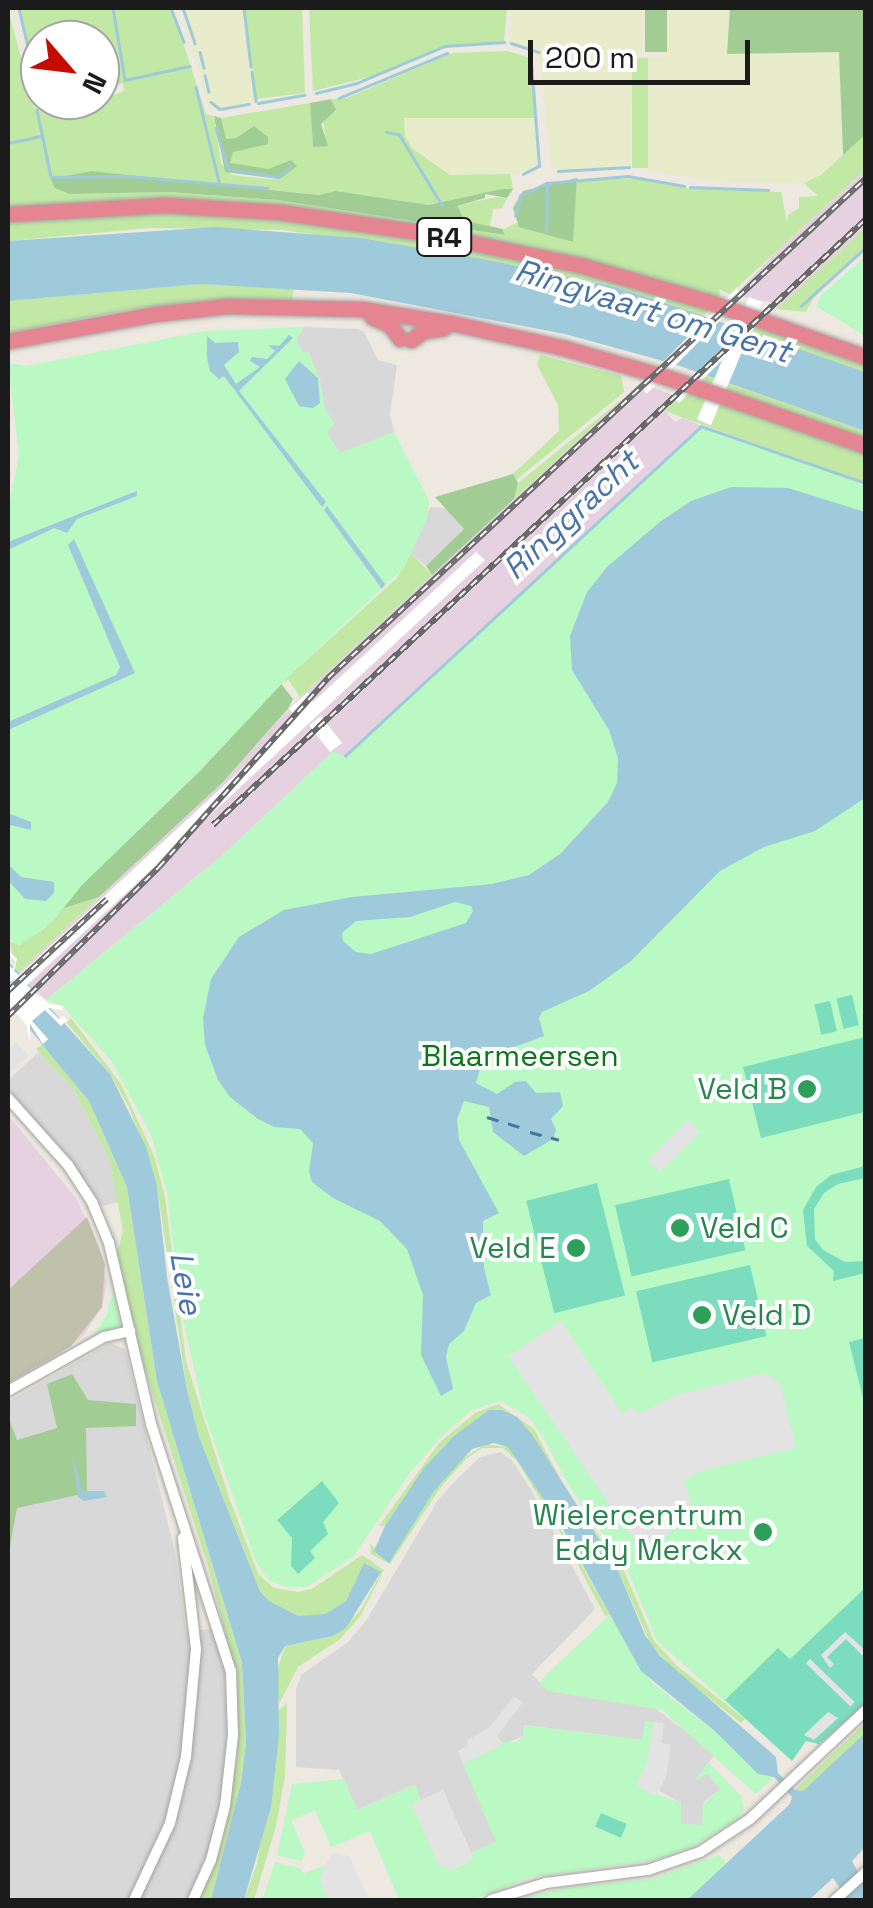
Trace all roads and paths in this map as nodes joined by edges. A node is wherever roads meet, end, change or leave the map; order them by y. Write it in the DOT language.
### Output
graph roads {
  1 [pos="8,214"];
  2 [pos="360,309"];
  3 [pos="456,324"];
  4 [pos="11,340"];
  5 [pos="866,358"];
  6 [pos="866,446"];
  7 [pos="8,1098"];
  8 [pos="130,1332"];
  9 [pos="8,1390"];
  10 [pos="181,1520"];
  11 [pos="866,1710"];
  12 [pos="865,1872"];
  13 [pos="838,1898"];
  14 [pos="134,1900"];
  15 [pos="193,1900"];
  16 [pos="491,1900"];
  1 -- 5 [label="highway, R4"];
  2 -- 3 [label="highway"];
  2 -- 3 [label="highway"];
  2 -- 4 [label="highway"];
  3 -- 6 [label="highway"];
  7 -- 8 [label="street"];
  8 -- 9 [label="street"];
  8 -- 10 [label="street"];
  10 -- 14 [label="street"];
  10 -- 15 [label="street"];
  11 -- 16 [label="street"];
  12 -- 13 [label="street"];
}
